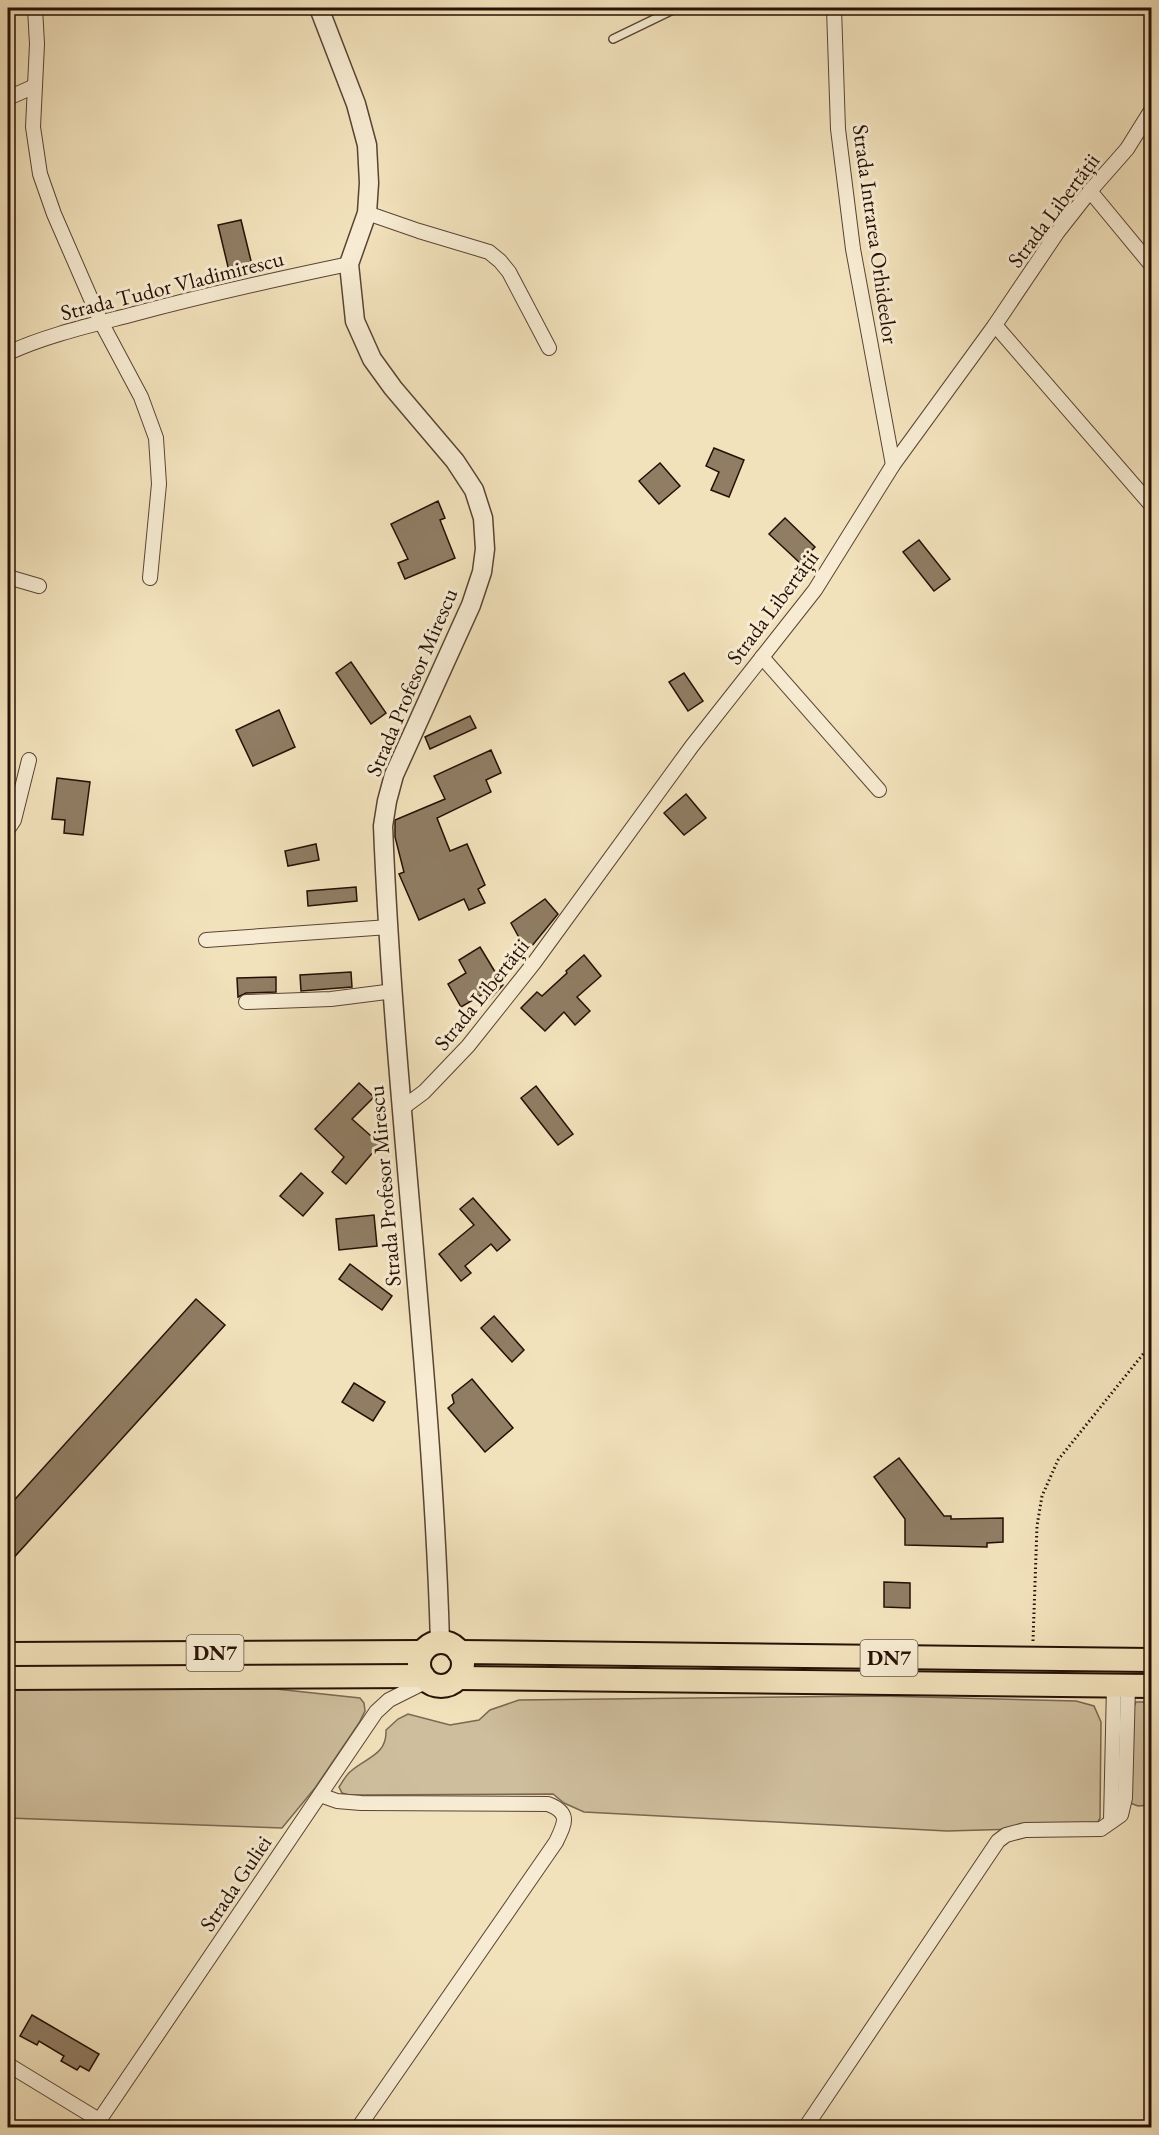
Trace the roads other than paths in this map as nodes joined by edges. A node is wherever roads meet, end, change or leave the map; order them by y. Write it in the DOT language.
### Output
graph roads {
  1 [pos="35,8"];
  2 [pos="319,8"];
  3 [pos="678,8"];
  4 [pos="834,8"];
  5 [pos="613,39"];
  6 [pos="34,86"];
  7 [pos="8,98"];
  8 [pos="1152,109"];
  9 [pos="1090,191"];
  10 [pos="367,213"];
  11 [pos="349,264"];
  12 [pos="1152,266"];
  13 [pos="101,322"];
  14 [pos="995,326"];
  15 [pos="549,348"];
  16 [pos="8,353"];
  17 [pos="893,465"];
  18 [pos="1152,506"];
  19 [pos="8,578"];
  20 [pos="150,578"];
  21 [pos="39,586"];
  22 [pos="762,657"];
  23 [pos="29,760"];
  24 [pos="879,790"];
  25 [pos="8,829"];
  26 [pos="390,927"];
  27 [pos="206,940"];
  28 [pos="394,991"];
  29 [pos="246,1002"];
  30 [pos="401,1109"];
  31 [pos="440,1649"];
  32 [pos="8,1654"];
  33 [pos="1152,1660"];
  34 [pos="8,1678"];
  35 [pos="458,1678"];
  36 [pos="425,1679"];
  37 [pos="1121,1686"];
  38 [pos="1152,1686"];
  39 [pos="320,1794"];
  40 [pos="12,2067"];
  41 [pos="97,2124"];
  42 [pos="358,2127"];
  43 [pos="805,2127"];
  1 -- 6 [label="street"];
  2 -- 10 [label="street, Strada Profesor Mirescu"];
  3 -- 5 [label="lane"];
  4 -- 17 [label="street, Strada Intrarea Orhideelor"];
  6 -- 7 [label="street"];
  6 -- 13 [label="street"];
  8 -- 9 [label="street, Strada Libertății"];
  9 -- 12 [label="street"];
  9 -- 14 [label="street, Strada Libertății"];
  10 -- 11 [label="street, Strada Profesor Mirescu"];
  10 -- 15 [label="street"];
  11 -- 13 [label="street, Strada Tudor Vladimirescu"];
  11 -- 26 [label="street, Strada Profesor Mirescu"];
  13 -- 16 [label="street, Strada Tudor Vladimirescu"];
  13 -- 20 [label="street"];
  14 -- 17 [label="street, Strada Libertății"];
  14 -- 18 [label="street"];
  17 -- 22 [label="street, Strada Libertății"];
  19 -- 21 [label="street"];
  22 -- 24 [label="street"];
  22 -- 30 [label="street, Strada Libertății"];
  23 -- 25 [label="street"];
  26 -- 27 [label="street"];
  26 -- 28 [label="street, Strada Profesor Mirescu"];
  28 -- 29 [label="street"];
  28 -- 30 [label="street, Strada Profesor Mirescu"];
  30 -- 31 [label="street, Strada Profesor Mirescu"];
  31 -- 32 [label="main road, DN7"];
  31 -- 33 [label="main road, DN7"];
  31 -- 35 [label="main road"];
  31 -- 36 [label="main road"];
  34 -- 36 [label="main road, DN7"];
  35 -- 36 [label="main road, DN7"];
  35 -- 37 [label="main road, DN7"];
  36 -- 39 [label="street, Strada Guliei"];
  37 -- 38 [label="main road, DN7"];
  37 -- 43 [label="street"];
  39 -- 41 [label="street, Strada Guliei"];
  39 -- 42 [label="street"];
  40 -- 41 [label="street"];
}
